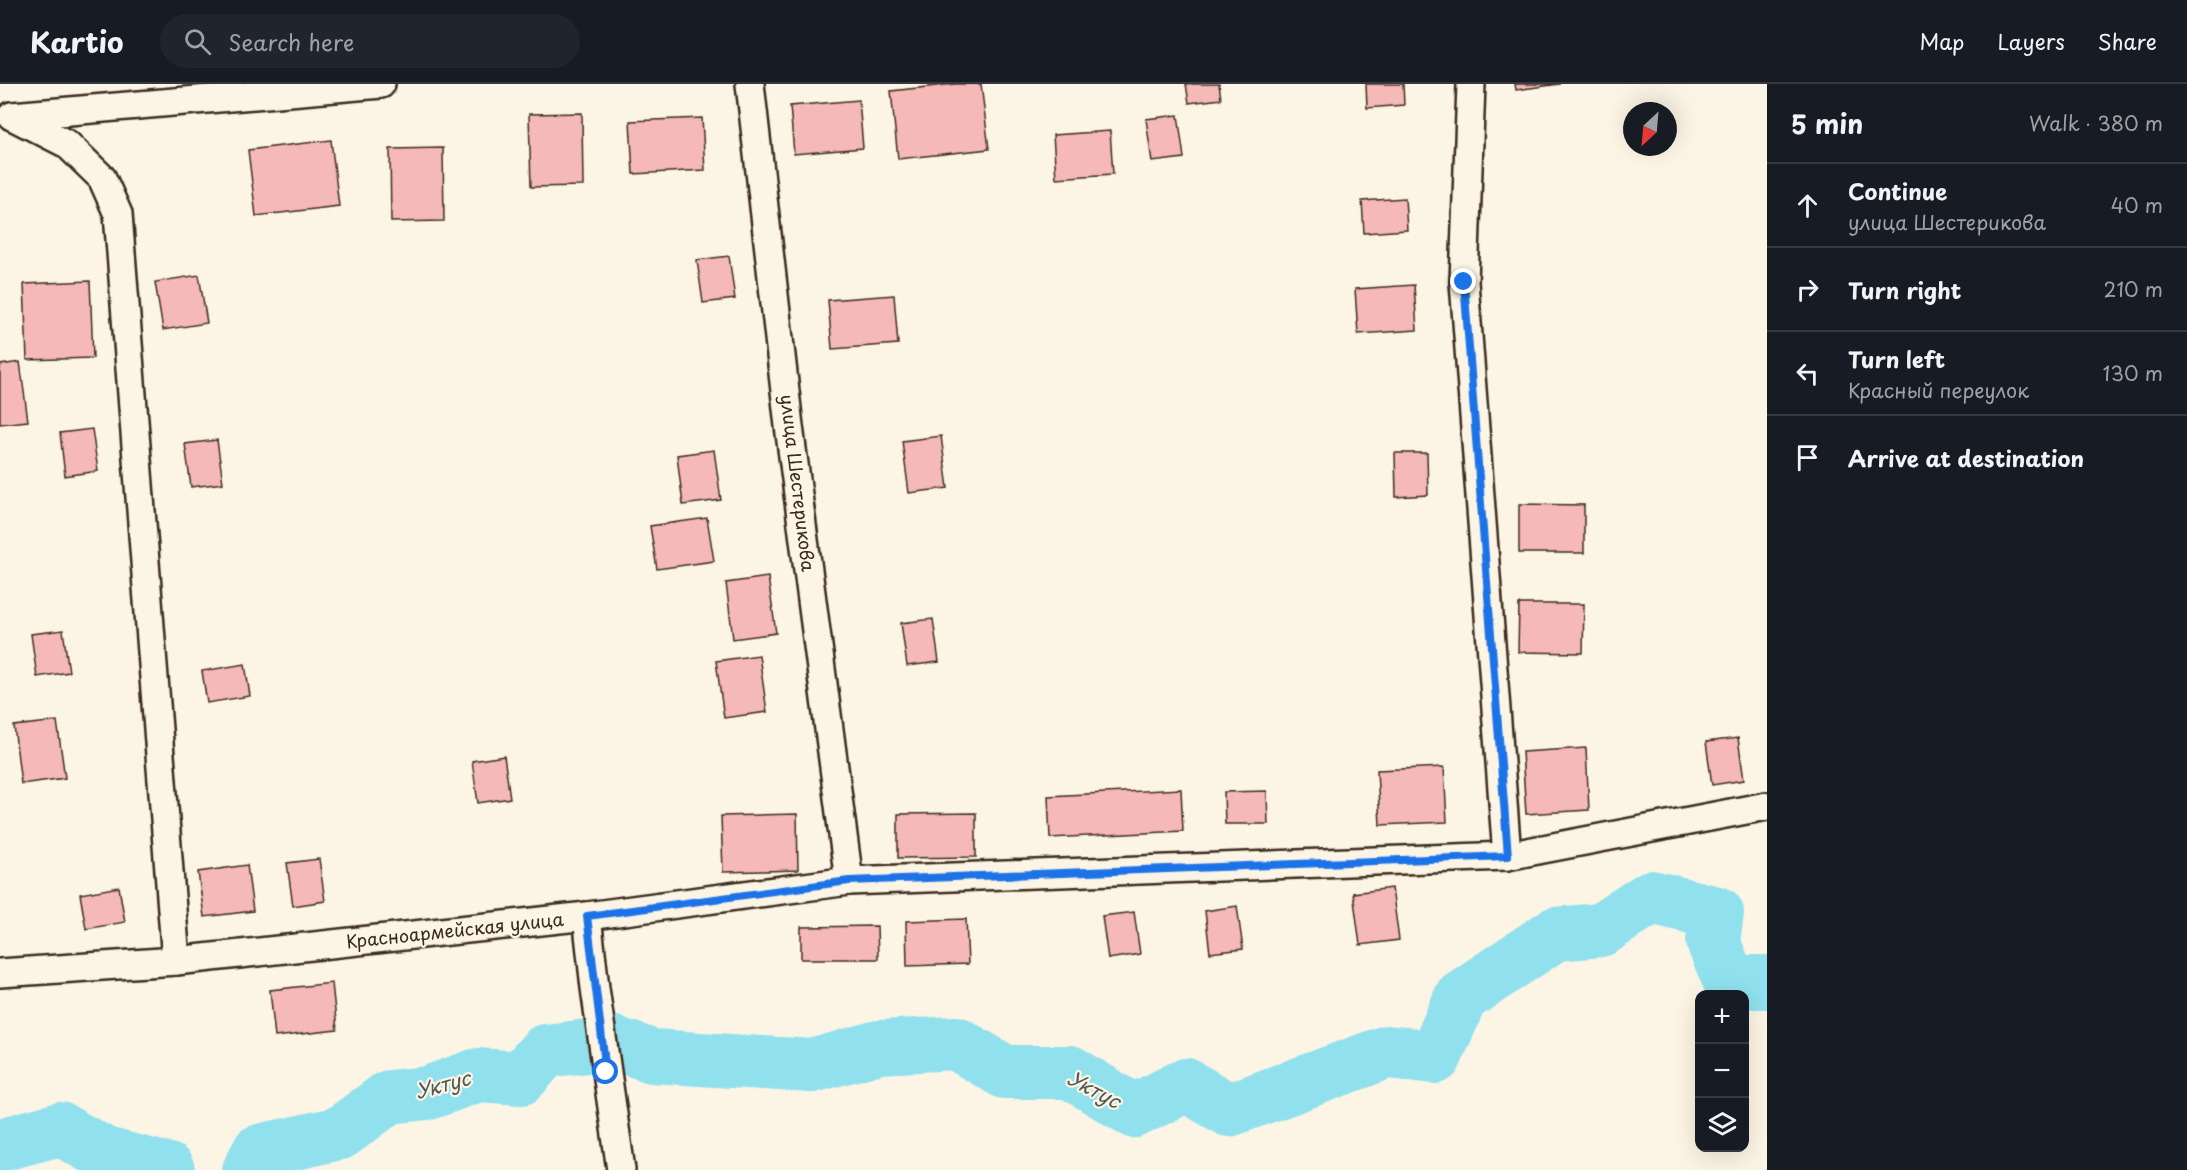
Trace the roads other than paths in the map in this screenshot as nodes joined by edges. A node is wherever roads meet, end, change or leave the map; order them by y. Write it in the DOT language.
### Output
graph roads {
  1 [pos="381,84"];
  2 [pos="750,84"];
  3 [pos="1471,84"];
  4 [pos="6,117"];
  5 [pos="1767,806"];
  6 [pos="1508,856"];
  7 [pos="849,881"];
  8 [pos="587,916"];
  9 [pos="176,961"];
  10 [pos="0,973"];
  11 [pos="621,1170"];
  1 -- 4 [label="street"];
  2 -- 7 [label="street, улица Шестерикова"];
  3 -- 6 [label="street"];
  4 -- 9 [label="street"];
  5 -- 6 [label="street, Красноармейская улица"];
  6 -- 7 [label="street, Красноармейская улица"];
  7 -- 8 [label="street, Красноармейская улица"];
  8 -- 9 [label="street, Красноармейская улица"];
  8 -- 11 [label="street"];
  9 -- 10 [label="street, Красноармейская улица"];
}
